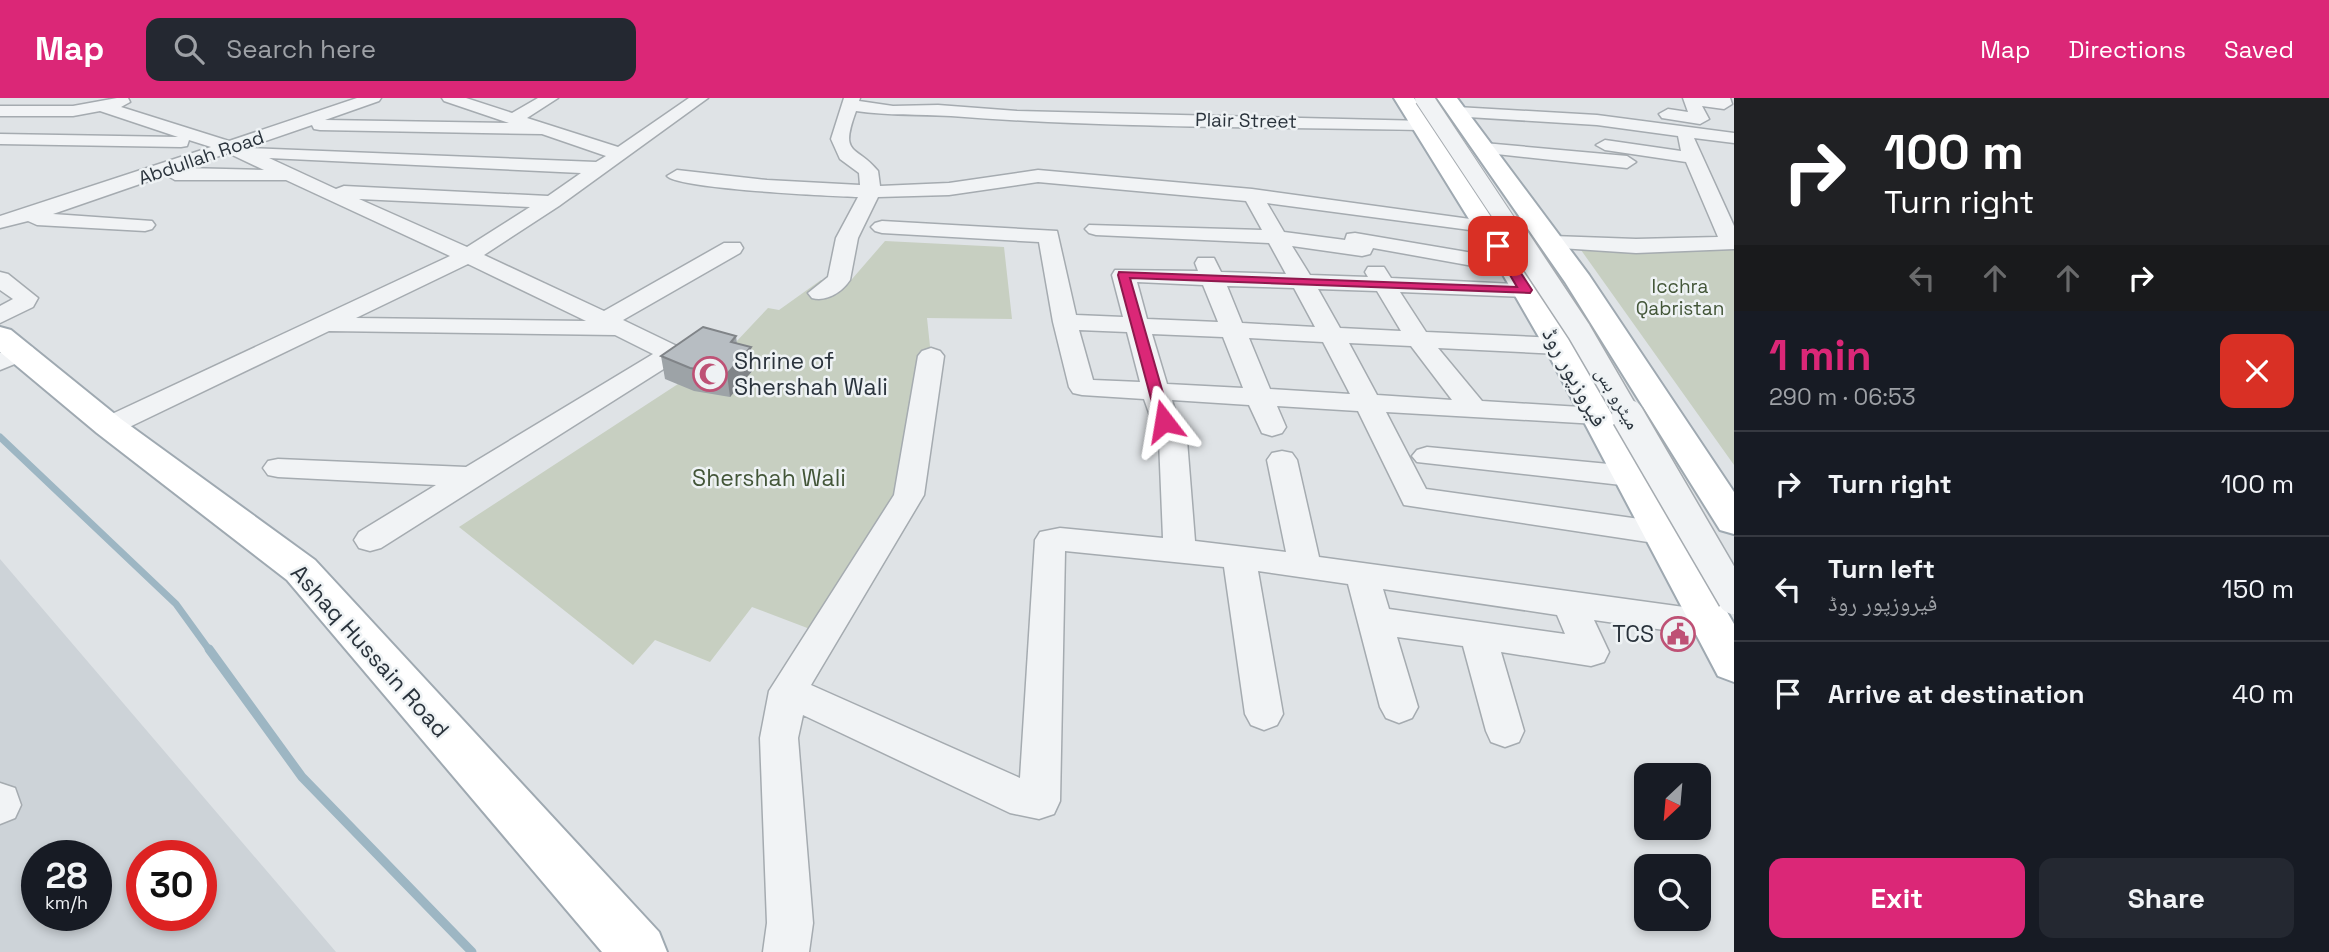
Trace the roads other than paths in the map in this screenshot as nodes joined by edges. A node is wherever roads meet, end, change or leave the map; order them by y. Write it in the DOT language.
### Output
graph roads {
  1 [pos="137,98"];
  2 [pos="373,98"];
  3 [pos="450,98"];
  4 [pos="550,98"];
  5 [pos="700,98"];
  6 [pos="1004,98"];
  7 [pos="1045,98"];
  8 [pos="1093,98"];
  9 [pos="1150,98"];
  10 [pos="1213,98"];
  11 [pos="312,102"];
  12 [pos="851,102"];
  13 [pos="1612,105"];
  14 [pos="1727,105"];
  15 [pos="104,107"];
  16 [pos="1416,107"];
  17 [pos="338,110"];
  18 [pos="0,111"];
  19 [pos="1021,116"];
  20 [pos="1046,116"];
  21 [pos="1563,117"];
  22 [pos="1093,118"];
  23 [pos="1148,118"];
  24 [pos="513,119"];
  25 [pos="1227,120"];
  26 [pos="1464,121"];
  27 [pos="296,124"];
  28 [pos="546,130"];
  29 [pos="1682,131"];
  30 [pos="1580,132"];
  31 [pos="1734,138"];
  32 [pos="0,139"];
  33 [pos="227,147"];
  34 [pos="619,154"];
  35 [pos="1700,156"];
  36 [pos="1627,162"];
  37 [pos="601,168"];
  38 [pos="868,171"];
  39 [pos="151,174"];
  40 [pos="292,176"];
  41 [pos="677,176"];
  42 [pos="1679,177"];
  43 [pos="963,181"];
  44 [pos="1704,181"];
  45 [pos="1724,184"];
  46 [pos="1175,187"];
  47 [pos="325,191"];
  48 [pos="871,192"];
  49 [pos="1252,195"];
  50 [pos="552,202"];
  51 [pos="1333,205"];
  52 [pos="29,215"];
  53 [pos="0,225"];
  54 [pos="145,225"];
  55 [pos="1485,226"];
  56 [pos="882,227"];
  57 [pos="971,232"];
  58 [pos="1277,237"];
  59 [pos="1095,239"];
  60 [pos="1553,242"];
  61 [pos="1733,243"];
  62 [pos="1199,244"];
  63 [pos="1359,244"];
  64 [pos="732,248"];
  65 [pos="468,256"];
  66 [pos="1519,278"];
  67 [pos="0,279"];
  68 [pos="1212,279"];
  69 [pos="1303,281"];
  70 [pos="1580,281"];
  71 [pos="1384,283"];
  72 [pos="820,293"];
  73 [pos="0,316"];
  74 [pos="1065,322"];
  75 [pos="324,324"];
  76 [pos="613,325"];
  77 [pos="1139,327"];
  78 [pos="1233,330"];
  79 [pos="1331,335"];
  80 [pos="1419,340"];
  81 [pos="1559,346"];
  82 [pos="8,350"];
  83 [pos="932,356"];
  84 [pos="1157,391"];
  85 [pos="1260,398"];
  86 [pos="1366,402"];
  87 [pos="1472,407"];
  88 [pos="1597,416"];
  89 [pos="109,426"];
  90 [pos="1272,427"];
  91 [pos="1427,457"];
  92 [pos="1282,460"];
  93 [pos="278,468"];
  94 [pos="1630,476"];
  95 [pos="466,477"];
  96 [pos="1734,521"];
  97 [pos="1661,533"];
  98 [pos="370,540"];
  99 [pos="1734,549"];
  100 [pos="1180,551"];
  101 [pos="1239,557"];
  102 [pos="1305,566"];
  103 [pos="1362,574"];
  104 [pos="1569,603"];
  105 [pos="1723,611"];
  106 [pos="1377,621"];
  107 [pos="1478,635"];
  108 [pos="1734,664"];
  109 [pos="788,691"];
  110 [pos="1399,707"];
  111 [pos="1264,714"];
  112 [pos="1505,731"];
  113 [pos="639,952"];
  114 [pos="786,952"];
  1 -- 15 [label="street"];
  2 -- 17 [label="street, Abdullah Road"];
  3 -- 24 [label="street"];
  4 -- 24 [label="street"];
  5 -- 34 [label="street"];
  6 -- 19 [label="street"];
  7 -- 20 [label="street"];
  8 -- 22 [label="street"];
  9 -- 23 [label="street"];
  10 -- 25 [label="street"];
  11 -- 17 [label="street"];
  12 -- 19 [label="street, Plair Street"];
  12 -- 38 [label="street"];
  13 -- 14 [label="street"];
  15 -- 18 [label="street"];
  15 -- 33 [label="street"];
  16 -- 25 [label="street, Plair Street"];
  16 -- 55 [label="main road, فیروزپور روڈ"];
  16 -- 105 [label="street, میٹرو بس, bridge"];
  17 -- 27 [label="street, Abdullah Road"];
  19 -- 20 [label="street, Plair Street"];
  20 -- 22 [label="street, Plair Street"];
  21 -- 26 [label="street"];
  21 -- 29 [label="street"];
  21 -- 30 [label="street"];
  22 -- 23 [label="street, Plair Street"];
  23 -- 25 [label="street, Plair Street"];
  24 -- 28 [label="street"];
  26 -- 30 [label="street"];
  26 -- 36 [label="street"];
  26 -- 60 [label="main road"];
  27 -- 28 [label="street"];
  27 -- 33 [label="street, Abdullah Road"];
  28 -- 34 [label="street"];
  29 -- 31 [label="street"];
  29 -- 35 [label="street"];
  30 -- 35 [label="street"];
  32 -- 33 [label="street"];
  33 -- 37 [label="street"];
  33 -- 39 [label="street, Abdullah Road"];
  33 -- 40 [label="street"];
  34 -- 37 [label="street"];
  35 -- 44 [label="street"];
  37 -- 50 [label="street"];
  38 -- 43 [label="street"];
  38 -- 48 [label="street"];
  39 -- 40 [label="street"];
  39 -- 52 [label="street, Abdullah Road"];
  40 -- 47 [label="street"];
  41 -- 48 [label="street"];
  42 -- 44 [label="street"];
  43 -- 46 [label="street"];
  43 -- 48 [label="street"];
  43 -- 57 [label="street"];
  44 -- 45 [label="street"];
  44 -- 61 [label="street"];
  46 -- 49 [label="street"];
  46 -- 62 [label="street"];
  47 -- 50 [label="street"];
  47 -- 65 [label="street"];
  48 -- 72 [label="street"];
  49 -- 51 [label="street"];
  49 -- 58 [label="street"];
  50 -- 65 [label="street"];
  51 -- 55 [label="street"];
  51 -- 63 [label="street"];
  52 -- 53 [label="street, Abdullah Road"];
  52 -- 54 [label="street"];
  55 -- 66 [label="main road, فیروزپور روڈ"];
  56 -- 57 [label="street"];
  57 -- 74 [label="street"];
  58 -- 62 [label="street"];
  58 -- 63 [label="street"];
  58 -- 69 [label="street"];
  59 -- 62 [label="street"];
  60 -- 61 [label="street"];
  60 -- 70 [label="main road"];
  62 -- 68 [label="street"];
  63 -- 66 [label="street"];
  63 -- 71 [label="street"];
  64 -- 76 [label="street"];
  65 -- 75 [label="street"];
  65 -- 76 [label="street"];
  66 -- 70 [label="main road"];
  66 -- 71 [label="street"];
  66 -- 81 [label="main road, فیروزپور روڈ"];
  67 -- 73 [label="street"];
  68 -- 69 [label="street"];
  68 -- 77 [label="street"];
  68 -- 78 [label="street"];
  69 -- 71 [label="street"];
  69 -- 79 [label="street"];
  70 -- 96 [label="main road"];
  71 -- 80 [label="street"];
  74 -- 77 [label="street"];
  74 -- 84 [label="street"];
  75 -- 76 [label="street"];
  75 -- 89 [label="street"];
  76 -- 95 [label="street"];
  77 -- 78 [label="street"];
  77 -- 84 [label="street"];
  78 -- 79 [label="street"];
  78 -- 85 [label="street"];
  79 -- 80 [label="street"];
  79 -- 86 [label="street"];
  80 -- 81 [label="street"];
  80 -- 87 [label="street"];
  81 -- 88 [label="main road, فیروزپور روڈ"];
  82 -- 89 [label="main road, Ashaq Hussain Road"];
  83 -- 109 [label="street"];
  84 -- 85 [label="street"];
  84 -- 100 [label="street"];
  85 -- 86 [label="street"];
  85 -- 90 [label="street"];
  86 -- 87 [label="street"];
  86 -- 97 [label="street"];
  87 -- 88 [label="street"];
  88 -- 94 [label="main road, فیروزپور روڈ"];
  89 -- 113 [label="main road, Ashaq Hussain Road"];
  91 -- 94 [label="street"];
  92 -- 102 [label="street"];
  93 -- 95 [label="street"];
  94 -- 97 [label="main road, فیروزپور روڈ"];
  95 -- 98 [label="street"];
  97 -- 105 [label="main road, فیروزپور روڈ"];
  99 -- 105 [label="main road"];
  100 -- 101 [label="street"];
  100 -- 109 [label="street"];
  101 -- 102 [label="street"];
  101 -- 111 [label="street"];
  102 -- 103 [label="street"];
  103 -- 104 [label="street"];
  103 -- 106 [label="street"];
  104 -- 105 [label="street"];
  104 -- 107 [label="street"];
  105 -- 108 [label="main road, فیروزپور روڈ"];
  106 -- 107 [label="street"];
  106 -- 110 [label="street"];
  107 -- 112 [label="street"];
  109 -- 114 [label="street"];
}
